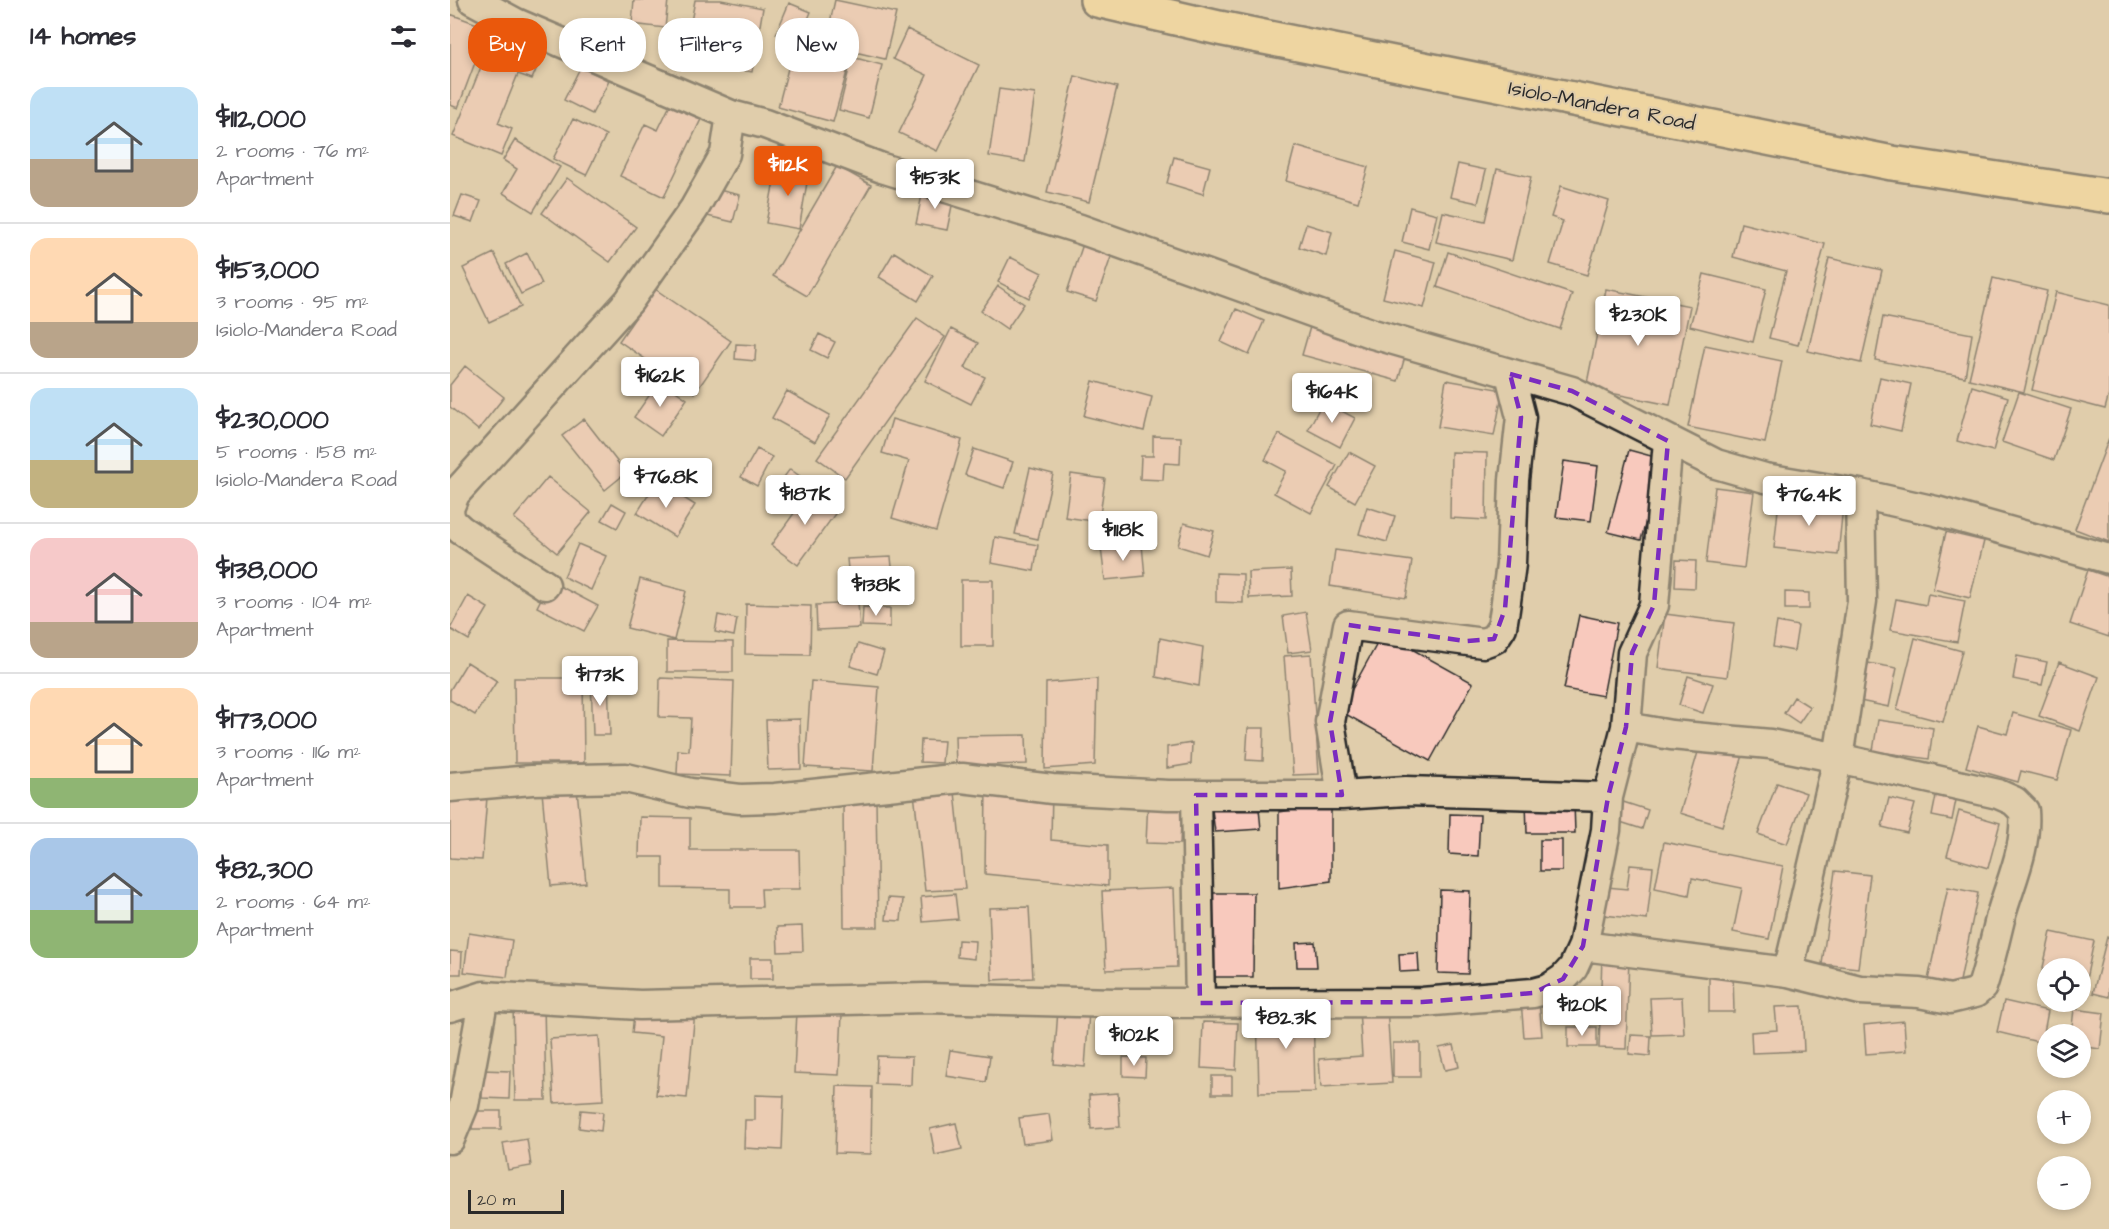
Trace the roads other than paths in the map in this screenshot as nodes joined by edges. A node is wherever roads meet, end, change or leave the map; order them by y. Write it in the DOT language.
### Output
graph roads {
  1 [pos="473,0"];
  2 [pos="1097,0"];
  3 [pos="731,115"];
  4 [pos="2109,196"];
  5 [pos="1510,374"];
  6 [pos="1668,441"];
  7 [pos="1860,494"];
  8 [pos="450,506"];
  9 [pos="450,516"];
  10 [pos="2109,559"];
  11 [pos="545,585"];
  12 [pos="1626,728"];
  13 [pos="1838,758"];
  14 [pos="450,787"];
  15 [pos="1196,795"];
  16 [pos="1342,795"];
  17 [pos="1608,797"];
  18 [pos="1583,946"];
  19 [pos="1788,972"];
  20 [pos="484,996"];
  21 [pos="1200,1003"];
  22 [pos="450,1007"];
  23 [pos="450,1139"];
  1 -- 3 [label="street"];
  2 -- 4 [label="highway, Isiolo-Mandera Road"];
  3 -- 5 [label="street"];
  3 -- 8 [label="street"];
  5 -- 6 [label="street"];
  5 -- 16 [label="street"];
  6 -- 7 [label="street"];
  6 -- 12 [label="street"];
  7 -- 10 [label="street"];
  7 -- 13 [label="street"];
  9 -- 11 [label="street"];
  12 -- 13 [label="street"];
  12 -- 17 [label="street"];
  13 -- 19 [label="street"];
  13 -- 19 [label="street"];
  14 -- 15 [label="street"];
  15 -- 16 [label="street"];
  15 -- 21 [label="street"];
  16 -- 17 [label="street"];
  17 -- 18 [label="street"];
  18 -- 19 [label="street"];
  18 -- 21 [label="street"];
  20 -- 21 [label="street"];
  20 -- 22 [label="street"];
  20 -- 23 [label="street"];
}
